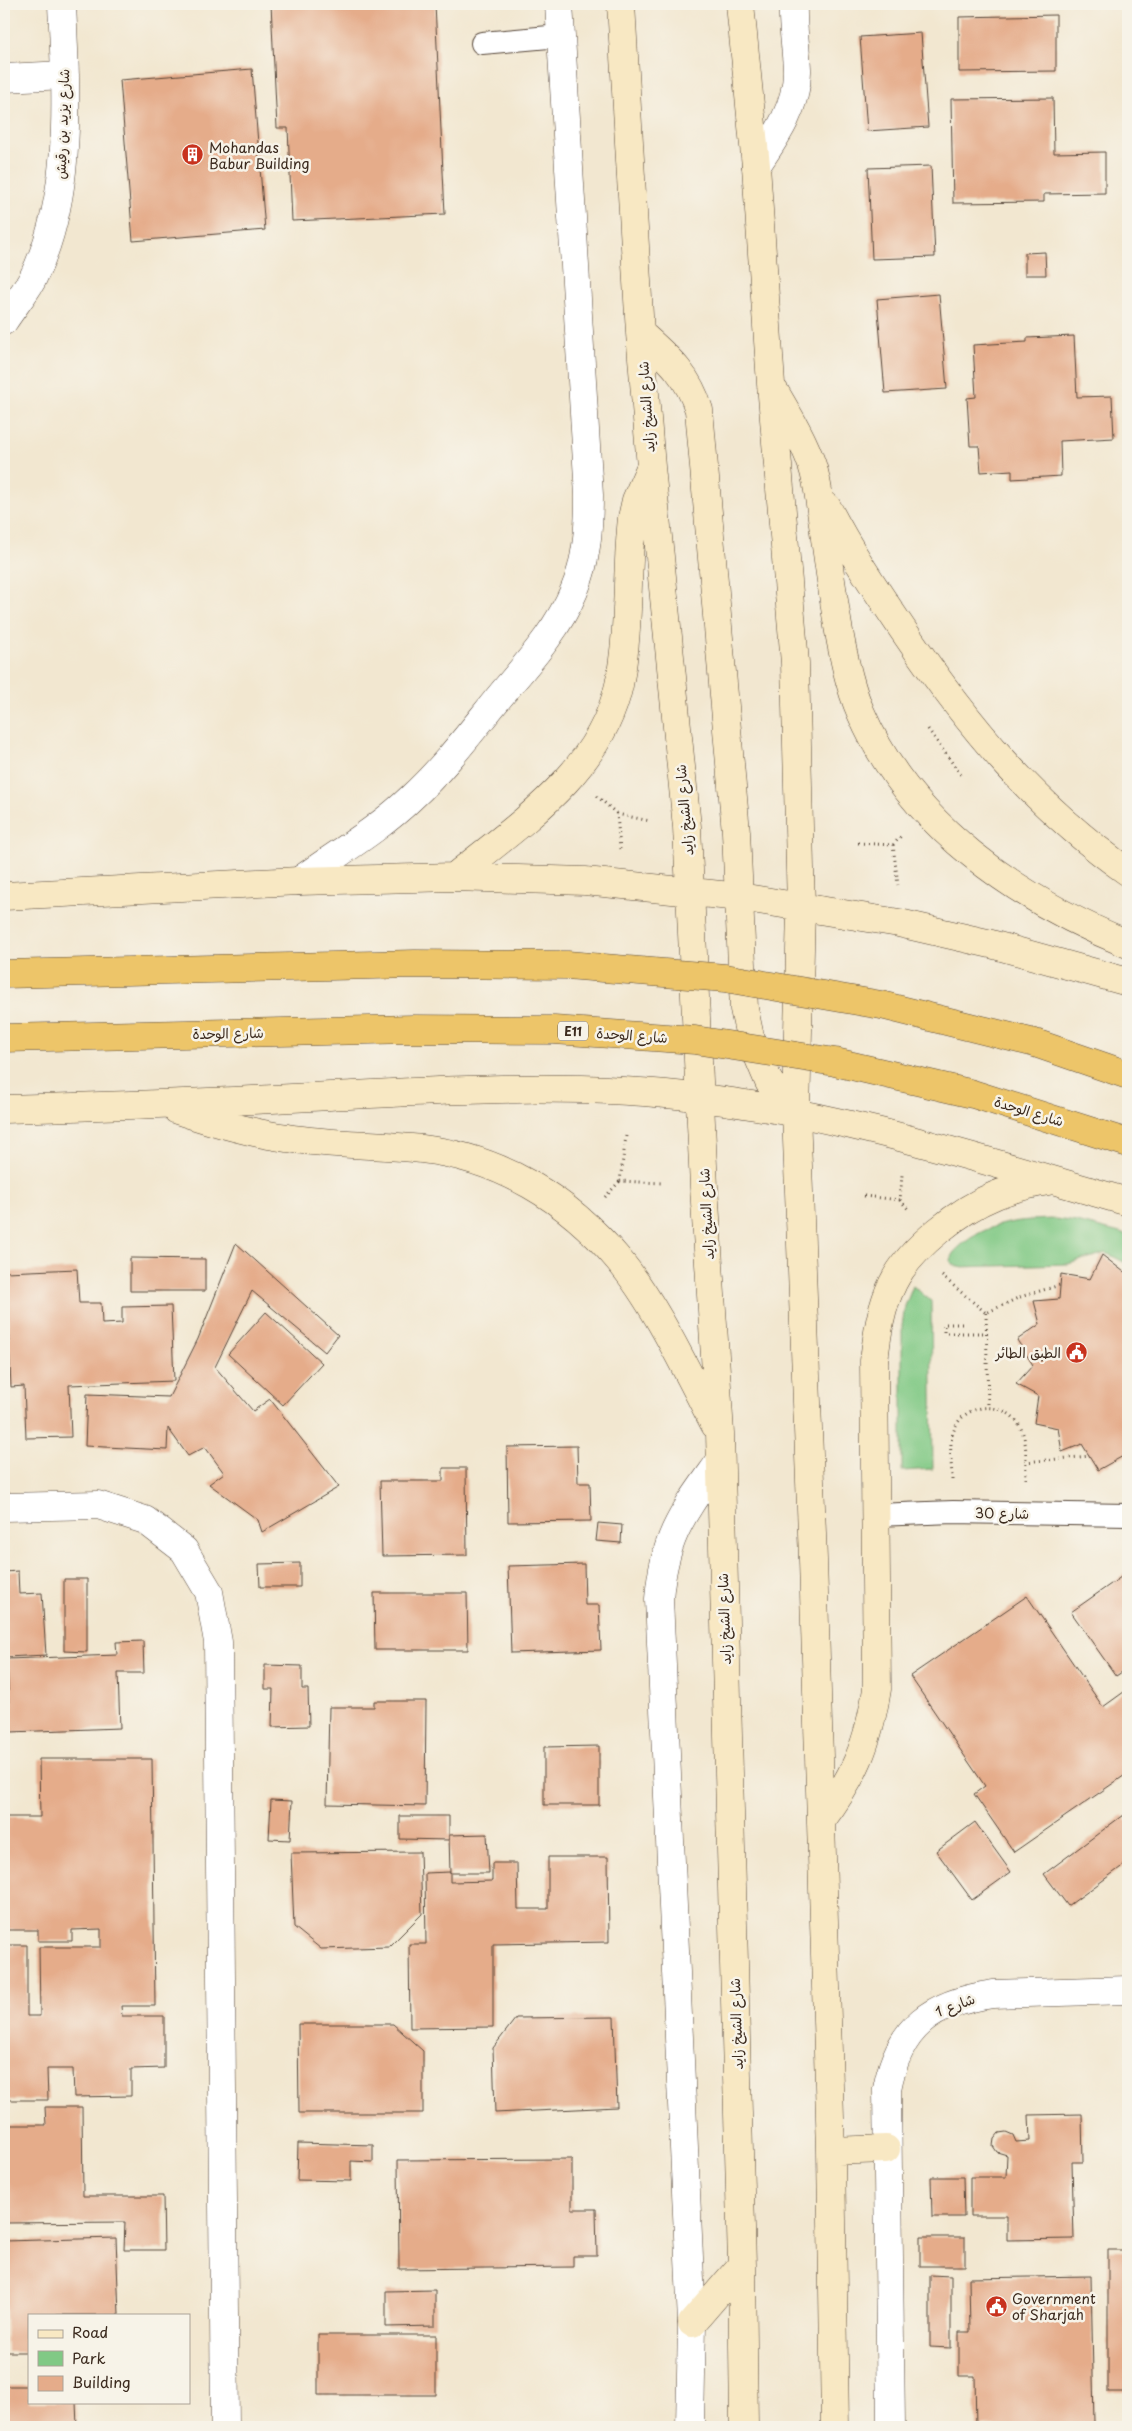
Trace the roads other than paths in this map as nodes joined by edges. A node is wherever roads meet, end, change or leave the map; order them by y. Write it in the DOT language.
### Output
graph roads {
  1 [pos="62,4"];
  2 [pos="559,4"];
  3 [pos="621,4"];
  4 [pos="740,4"];
  5 [pos="793,4"];
  6 [pos="560,36"];
  7 [pos="482,43"];
  8 [pos="65,75"];
  9 [pos="4,78"];
  10 [pos="756,166"];
  11 [pos="4,321"];
  12 [pos="640,333"];
  13 [pos="771,384"];
  14 [pos="651,467"];
  15 [pos="817,488"];
  16 [pos="1128,872"];
  17 [pos="454,878"];
  18 [pos="299,881"];
  19 [pos="690,891"];
  20 [pos="4,896"];
  21 [pos="740,898"];
  22 [pos="801,909"];
  23 [pos="1128,944"];
  24 [pos="4,974"];
  25 [pos="1128,982"];
  26 [pos="4,1038"];
  27 [pos="1128,1075"];
  28 [pos="700,1097"];
  29 [pos="162,1105"];
  30 [pos="4,1109"];
  31 [pos="796,1113"];
  32 [pos="1128,1144"];
  33 [pos="1051,1180"];
  34 [pos="1128,1202"];
  35 [pos="720,1433"];
  36 [pos="720,1461"];
  37 [pos="4,1507"];
  38 [pos="1128,1515"];
  39 [pos="876,1516"];
  40 [pos="821,1820"];
  41 [pos="1128,1990"];
  42 [pos="886,2149"];
  43 [pos="831,2152"];
  44 [pos="742,2265"];
  45 [pos="692,2323"];
  46 [pos="225,2427"];
  47 [pos="690,2427"];
  48 [pos="744,2427"];
  49 [pos="835,2427"];
  50 [pos="891,2427"];
  1 -- 8 [label="street, شارع يزيد بن رقيش"];
  2 -- 6 [label="street"];
  3 -- 12 [label="main road, شارع الشيخ زايد"];
  4 -- 10 [label="main road"];
  5 -- 10 [label="street"];
  6 -- 7 [label="lane"];
  6 -- 18 [label="street"];
  8 -- 9 [label="street"];
  8 -- 11 [label="street, شارع يزيد بن رقيش"];
  10 -- 13 [label="main road"];
  12 -- 14 [label="main road, شارع الشيخ زايد"];
  12 -- 21 [label="main road"];
  13 -- 15 [label="main road"];
  13 -- 22 [label="main road"];
  14 -- 17 [label="main road"];
  14 -- 19 [label="main road, شارع الشيخ زايد"];
  15 -- 16 [label="main road"];
  15 -- 23 [label="main road"];
  17 -- 18 [label="main road"];
  17 -- 19 [label="main road"];
  18 -- 20 [label="main road"];
  19 -- 21 [label="main road"];
  19 -- 28 [label="main road, شارع الشيخ زايد"];
  21 -- 22 [label="main road"];
  21 -- 31 [label="main road"];
  22 -- 25 [label="main road"];
  22 -- 31 [label="main road"];
  24 -- 27 [label="highway, bridge"];
  26 -- 32 [label="highway, شارع الوحدة / E11, bridge"];
  28 -- 29 [label="main road"];
  28 -- 31 [label="main road"];
  28 -- 35 [label="main road, شارع الشيخ زايد"];
  29 -- 30 [label="main road"];
  29 -- 35 [label="main road"];
  31 -- 33 [label="main road"];
  31 -- 40 [label="main road"];
  33 -- 34 [label="main road"];
  33 -- 39 [label="main road"];
  35 -- 36 [label="main road, شارع الشيخ زايد"];
  36 -- 44 [label="main road, شارع الشيخ زايد"];
  36 -- 45 [label="street"];
  37 -- 46 [label="street"];
  38 -- 39 [label="lane, شارع 30"];
  39 -- 40 [label="main road"];
  40 -- 43 [label="main road"];
  41 -- 42 [label="street, شارع 1"];
  42 -- 43 [label="main road"];
  42 -- 50 [label="street, شارع 1"];
  43 -- 49 [label="main road"];
  44 -- 45 [label="main road"];
  44 -- 48 [label="main road, شارع الشيخ زايد"];
  45 -- 47 [label="street"];
}
